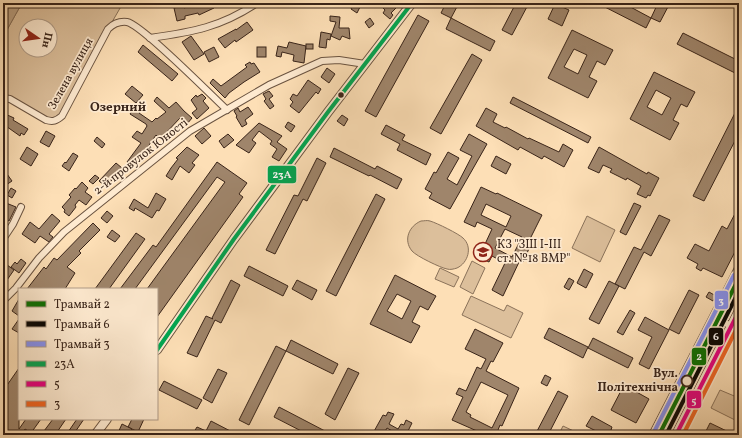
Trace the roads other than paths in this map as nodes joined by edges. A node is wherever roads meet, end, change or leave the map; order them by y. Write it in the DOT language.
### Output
graph roads {
  1 [pos="257,3"];
  2 [pos="412,3"];
  3 [pos="150,38"];
  4 [pos="366,64"];
  5 [pos="3,98"];
  6 [pos="227,110"];
  7 [pos="21,207"];
  8 [pos="3,239"];
  9 [pos="739,266"];
  10 [pos="3,301"];
  11 [pos="739,311"];
  12 [pos="714,317"];
  13 [pos="735,328"];
  14 [pos="158,349"];
  15 [pos="106,420"];
  16 [pos="95,435"];
  17 [pos="652,435"];
  18 [pos="676,435"];
  1 -- 3 [label="street"];
  2 -- 4 [label="street"];
  3 -- 5 [label="street, Зелена вулиця"];
  3 -- 6 [label="street, Зелена вулиця"];
  4 -- 6 [label="street, 2-й провулок Юності"];
  4 -- 14 [label="street"];
  6 -- 10 [label="street, 2-й провулок Юності"];
  7 -- 8 [label="street"];
  9 -- 12 [label="street"];
  11 -- 13 [label="main road"];
  12 -- 13 [label="street"];
  12 -- 17 [label="street"];
  13 -- 18 [label="main road"];
  15 -- 16 [label="street"];
}
